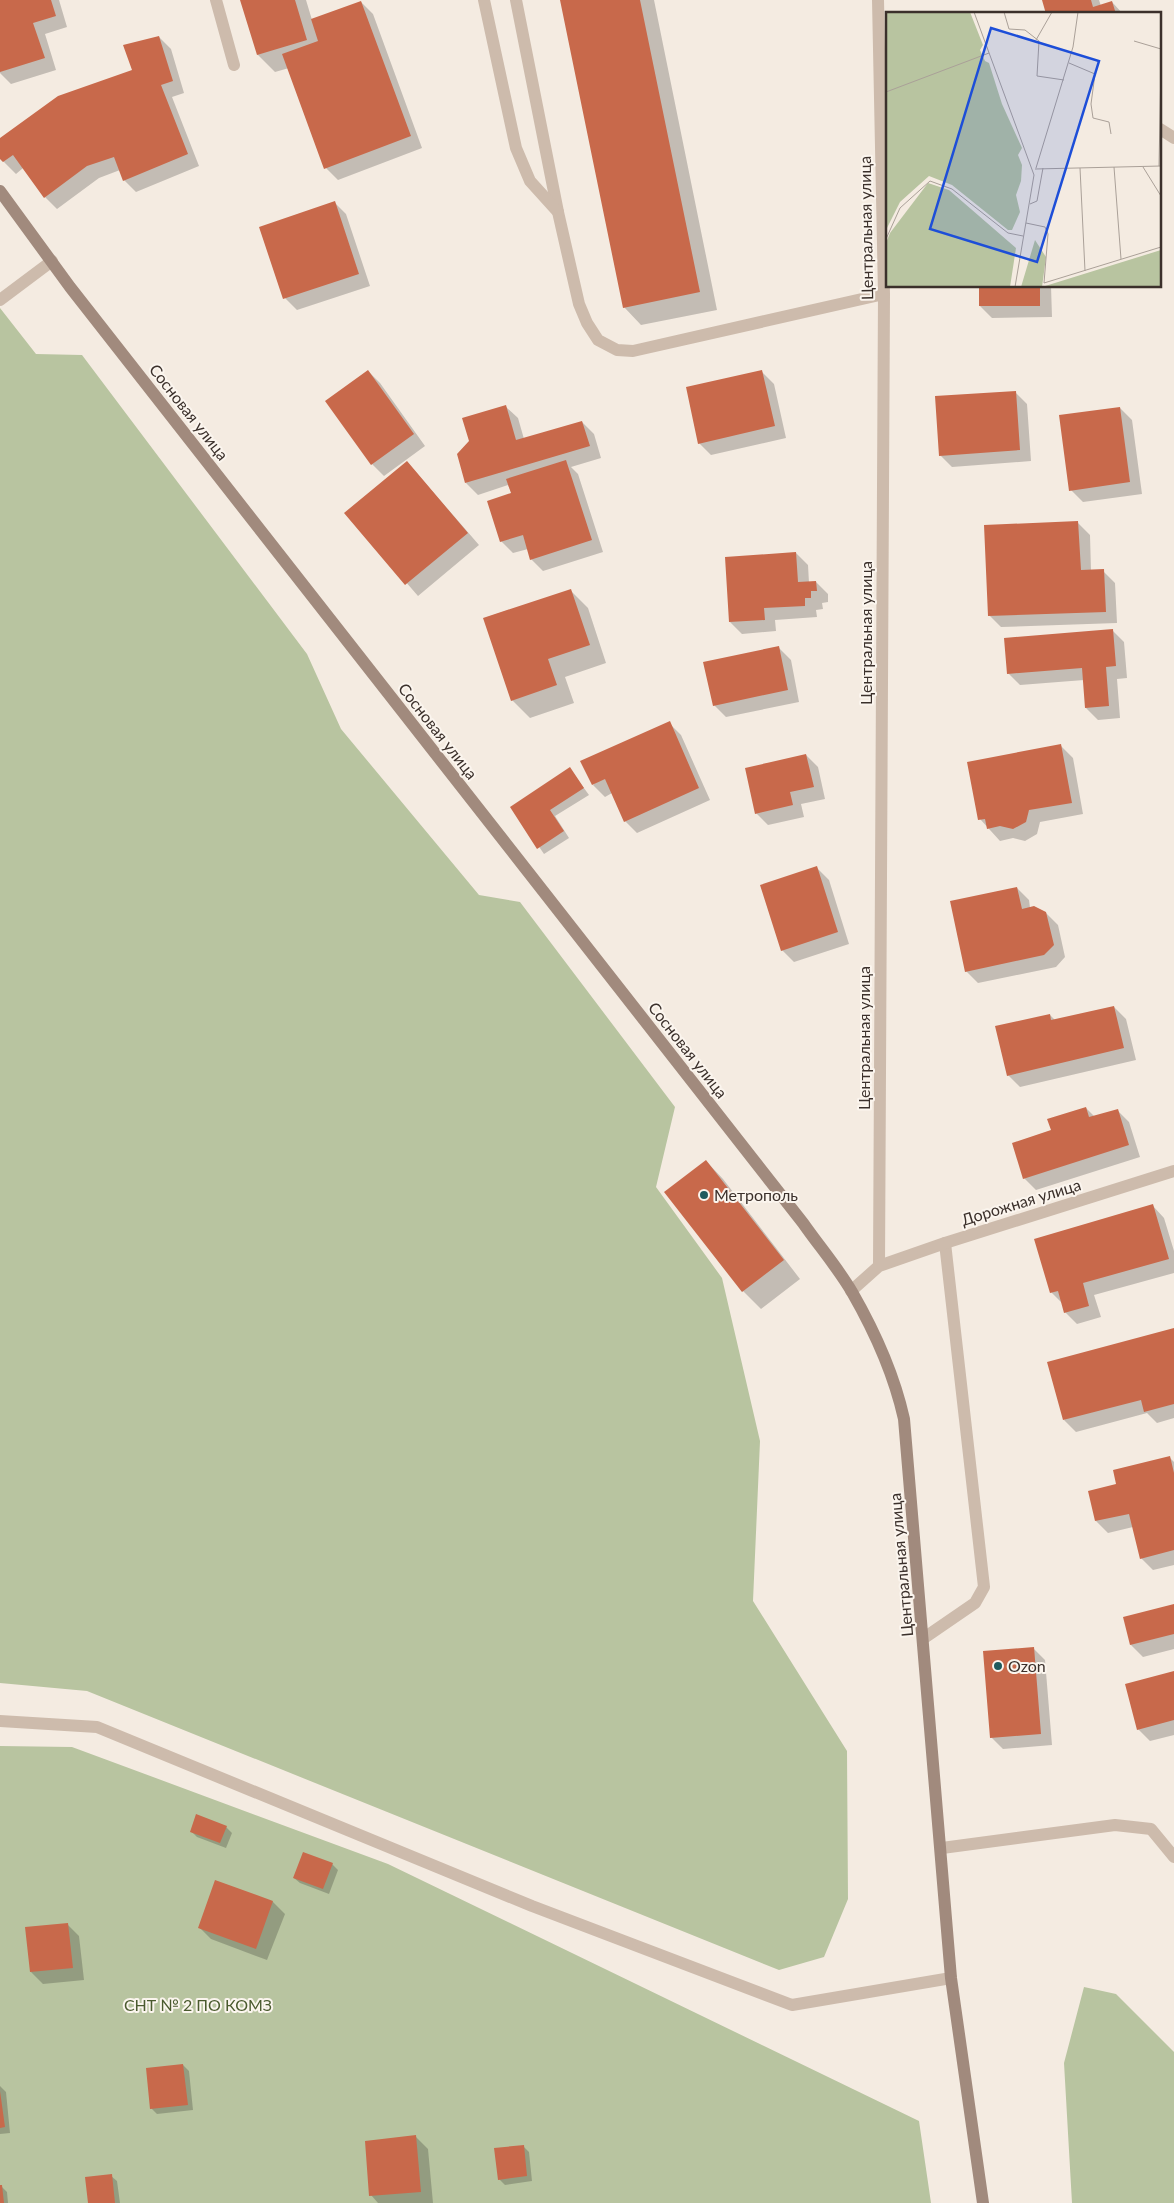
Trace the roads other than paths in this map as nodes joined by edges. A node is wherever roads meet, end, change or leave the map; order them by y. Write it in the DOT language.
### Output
graph roads {
  1 [pos="216,0"];
  2 [pos="484,0"];
  3 [pos="516,0"];
  4 [pos="878,0"];
  5 [pos="234,65"];
  6 [pos="884,113"];
  7 [pos="1162,130"];
  8 [pos="1174,138"];
  9 [pos="0,191"];
  10 [pos="558,212"];
  11 [pos="52,261"];
  12 [pos="884,294"];
  13 [pos="0,300"];
  14 [pos="1174,1171"];
  15 [pos="945,1243"];
  16 [pos="879,1266"];
  17 [pos="851,1291"];
  18 [pos="924,1638"];
  19 [pos="0,1721"];
  20 [pos="942,1848"];
  21 [pos="1174,1856"];
  22 [pos="951,1978"];
  23 [pos="983,2203"];
  1 -- 5 [label="street"];
  2 -- 10 [label="street"];
  3 -- 10 [label="street"];
  4 -- 6 [label="street, Центральная улица"];
  6 -- 12 [label="street, Центральная улица"];
  7 -- 8 [label="street"];
  9 -- 11 [label="street, Сосновая улица"];
  10 -- 12 [label="street"];
  11 -- 13 [label="street"];
  11 -- 17 [label="street, Сосновая улица"];
  12 -- 16 [label="street, Центральная улица"];
  14 -- 15 [label="street, Дорожная улица"];
  15 -- 16 [label="street, Дорожная улица"];
  15 -- 18 [label="street"];
  16 -- 17 [label="street"];
  17 -- 18 [label="street, Центральная улица"];
  18 -- 20 [label="street, Центральная улица"];
  19 -- 22 [label="street"];
  20 -- 21 [label="street"];
  20 -- 22 [label="street, Центральная улица"];
  22 -- 23 [label="street, Центральная улица"];
}
